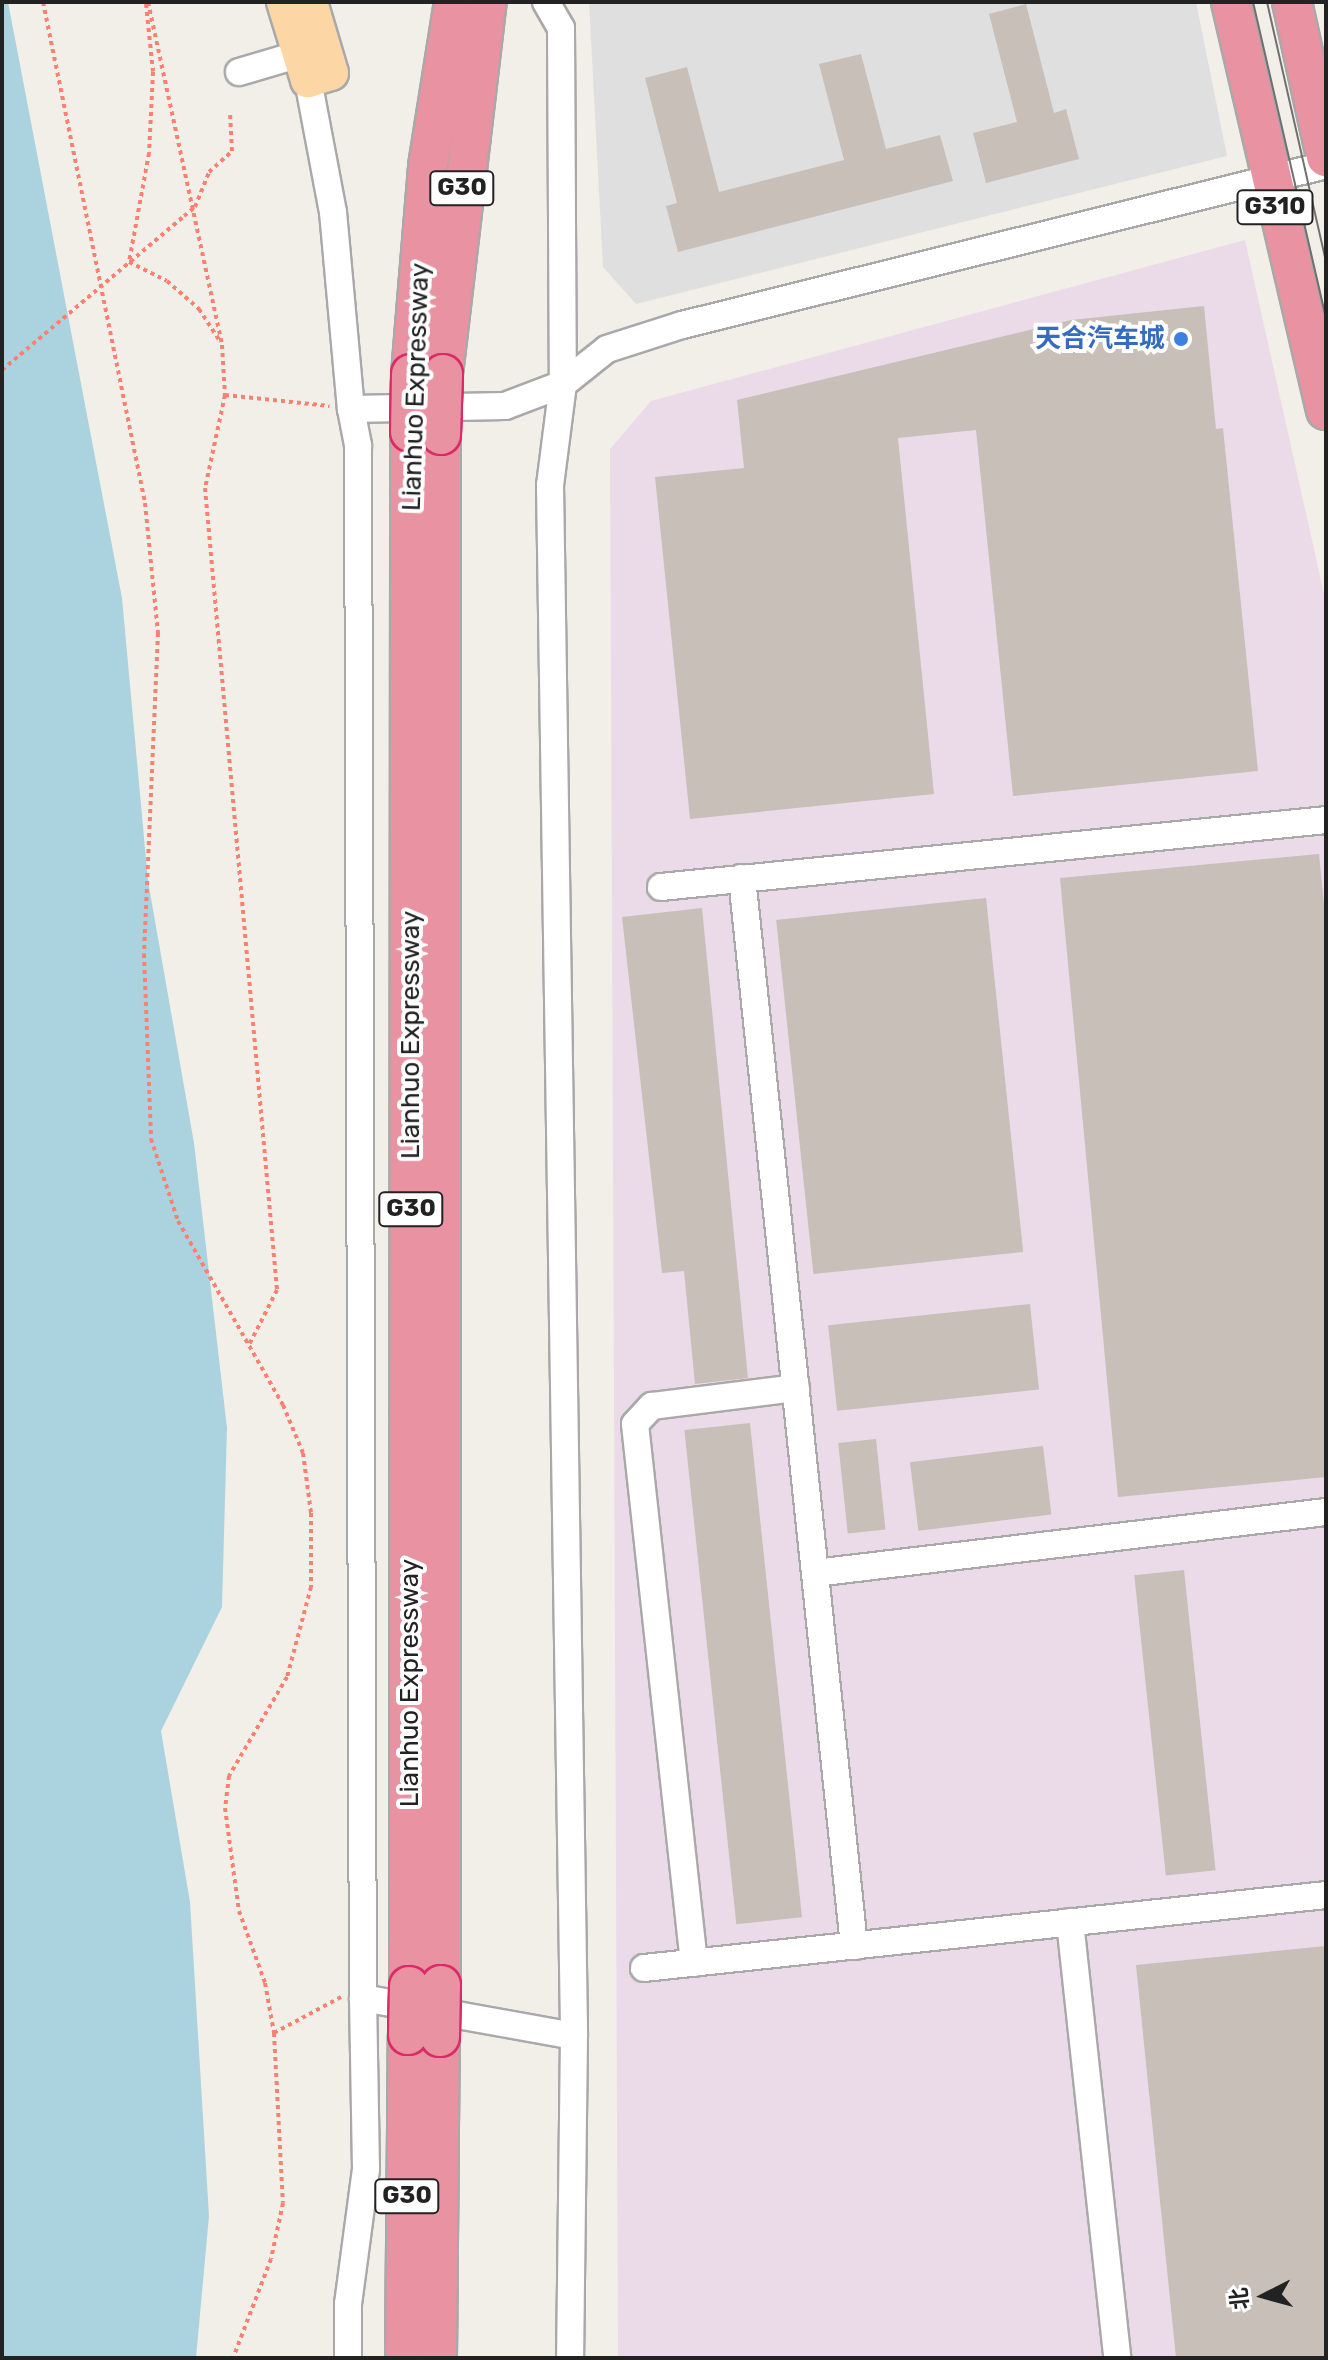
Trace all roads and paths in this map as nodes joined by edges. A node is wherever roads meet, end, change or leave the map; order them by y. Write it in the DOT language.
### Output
graph roads {
  1 [pos="43,2"];
  2 [pos="147,2"];
  3 [pos="284,2"];
  4 [pos="310,2"];
  5 [pos="454,2"];
  6 [pos="487,2"];
  7 [pos="546,2"];
  8 [pos="1231,2"];
  9 [pos="1292,2"];
  10 [pos="304,67"];
  11 [pos="239,72"];
  12 [pos="230,115"];
  13 [pos="1326,157"];
  14 [pos="1326,165"];
  15 [pos="1268,178"];
  16 [pos="195,207"];
  17 [pos="129,262"];
  18 [pos="222,345"];
  19 [pos="2,370"];
  20 [pos="427,374"];
  21 [pos="563,384"];
  22 [pos="225,395"];
  23 [pos="351,409"];
  24 [pos="1326,410"];
  25 [pos="1326,820"];
  26 [pos="742,878"];
  27 [pos="661,887"];
  28 [pos="248,1347"];
  29 [pos="796,1388"];
  30 [pos="1326,1512"];
  31 [pos="815,1573"];
  32 [pos="1326,1895"];
  33 [pos="1070,1922"];
  34 [pos="854,1946"];
  35 [pos="694,1963"];
  36 [pos="644,1968"];
  37 [pos="363,1998"];
  38 [pos="274,2033"];
  39 [pos="424,2036"];
  40 [pos="574,2036"];
  41 [pos="233,2358"];
  42 [pos="348,2358"];
  43 [pos="405,2358"];
  44 [pos="437,2358"];
  45 [pos="570,2358"];
  46 [pos="1117,2358"];
  1 -- 28 [label="path"];
  2 -- 16 [label="path"];
  2 -- 17 [label="path"];
  3 -- 10 [label="main road"];
  4 -- 10 [label="main road"];
  5 -- 20 [label="highway, Lianhuo Expressway / G30"];
  6 -- 20 [label="highway, Lianhuo Expressway / G30"];
  7 -- 21 [label="street"];
  8 -- 15 [label="highway, G310"];
  9 -- 13 [label="highway, G310"];
  10 -- 11 [label="street"];
  10 -- 23 [label="street"];
  12 -- 16 [label="path"];
  14 -- 15 [label="street"];
  15 -- 21 [label="street"];
  15 -- 24 [label="highway, G310"];
  16 -- 17 [label="path, bridge"];
  16 -- 18 [label="path"];
  17 -- 18 [label="path"];
  17 -- 19 [label="path, bridge"];
  18 -- 22 [label="path"];
  20 -- 39 [label="highway, Lianhuo Expressway / G30, bridge"];
  21 -- 23 [label="street"];
  21 -- 40 [label="street"];
  22 -- 23 [label="path"];
  22 -- 28 [label="path"];
  23 -- 37 [label="street"];
  25 -- 26 [label="street"];
  26 -- 27 [label="street"];
  26 -- 29 [label="street"];
  28 -- 38 [label="path"];
  29 -- 31 [label="street"];
  29 -- 35 [label="street"];
  30 -- 31 [label="street"];
  31 -- 34 [label="street"];
  32 -- 33 [label="street"];
  33 -- 34 [label="street"];
  33 -- 46 [label="street"];
  34 -- 35 [label="street"];
  35 -- 36 [label="street"];
  37 -- 38 [label="path"];
  37 -- 40 [label="street"];
  37 -- 42 [label="street"];
  38 -- 41 [label="path"];
  39 -- 43 [label="highway, Lianhuo Expressway / G30"];
  39 -- 44 [label="highway, Lianhuo Expressway / G30"];
  40 -- 45 [label="street"];
}
